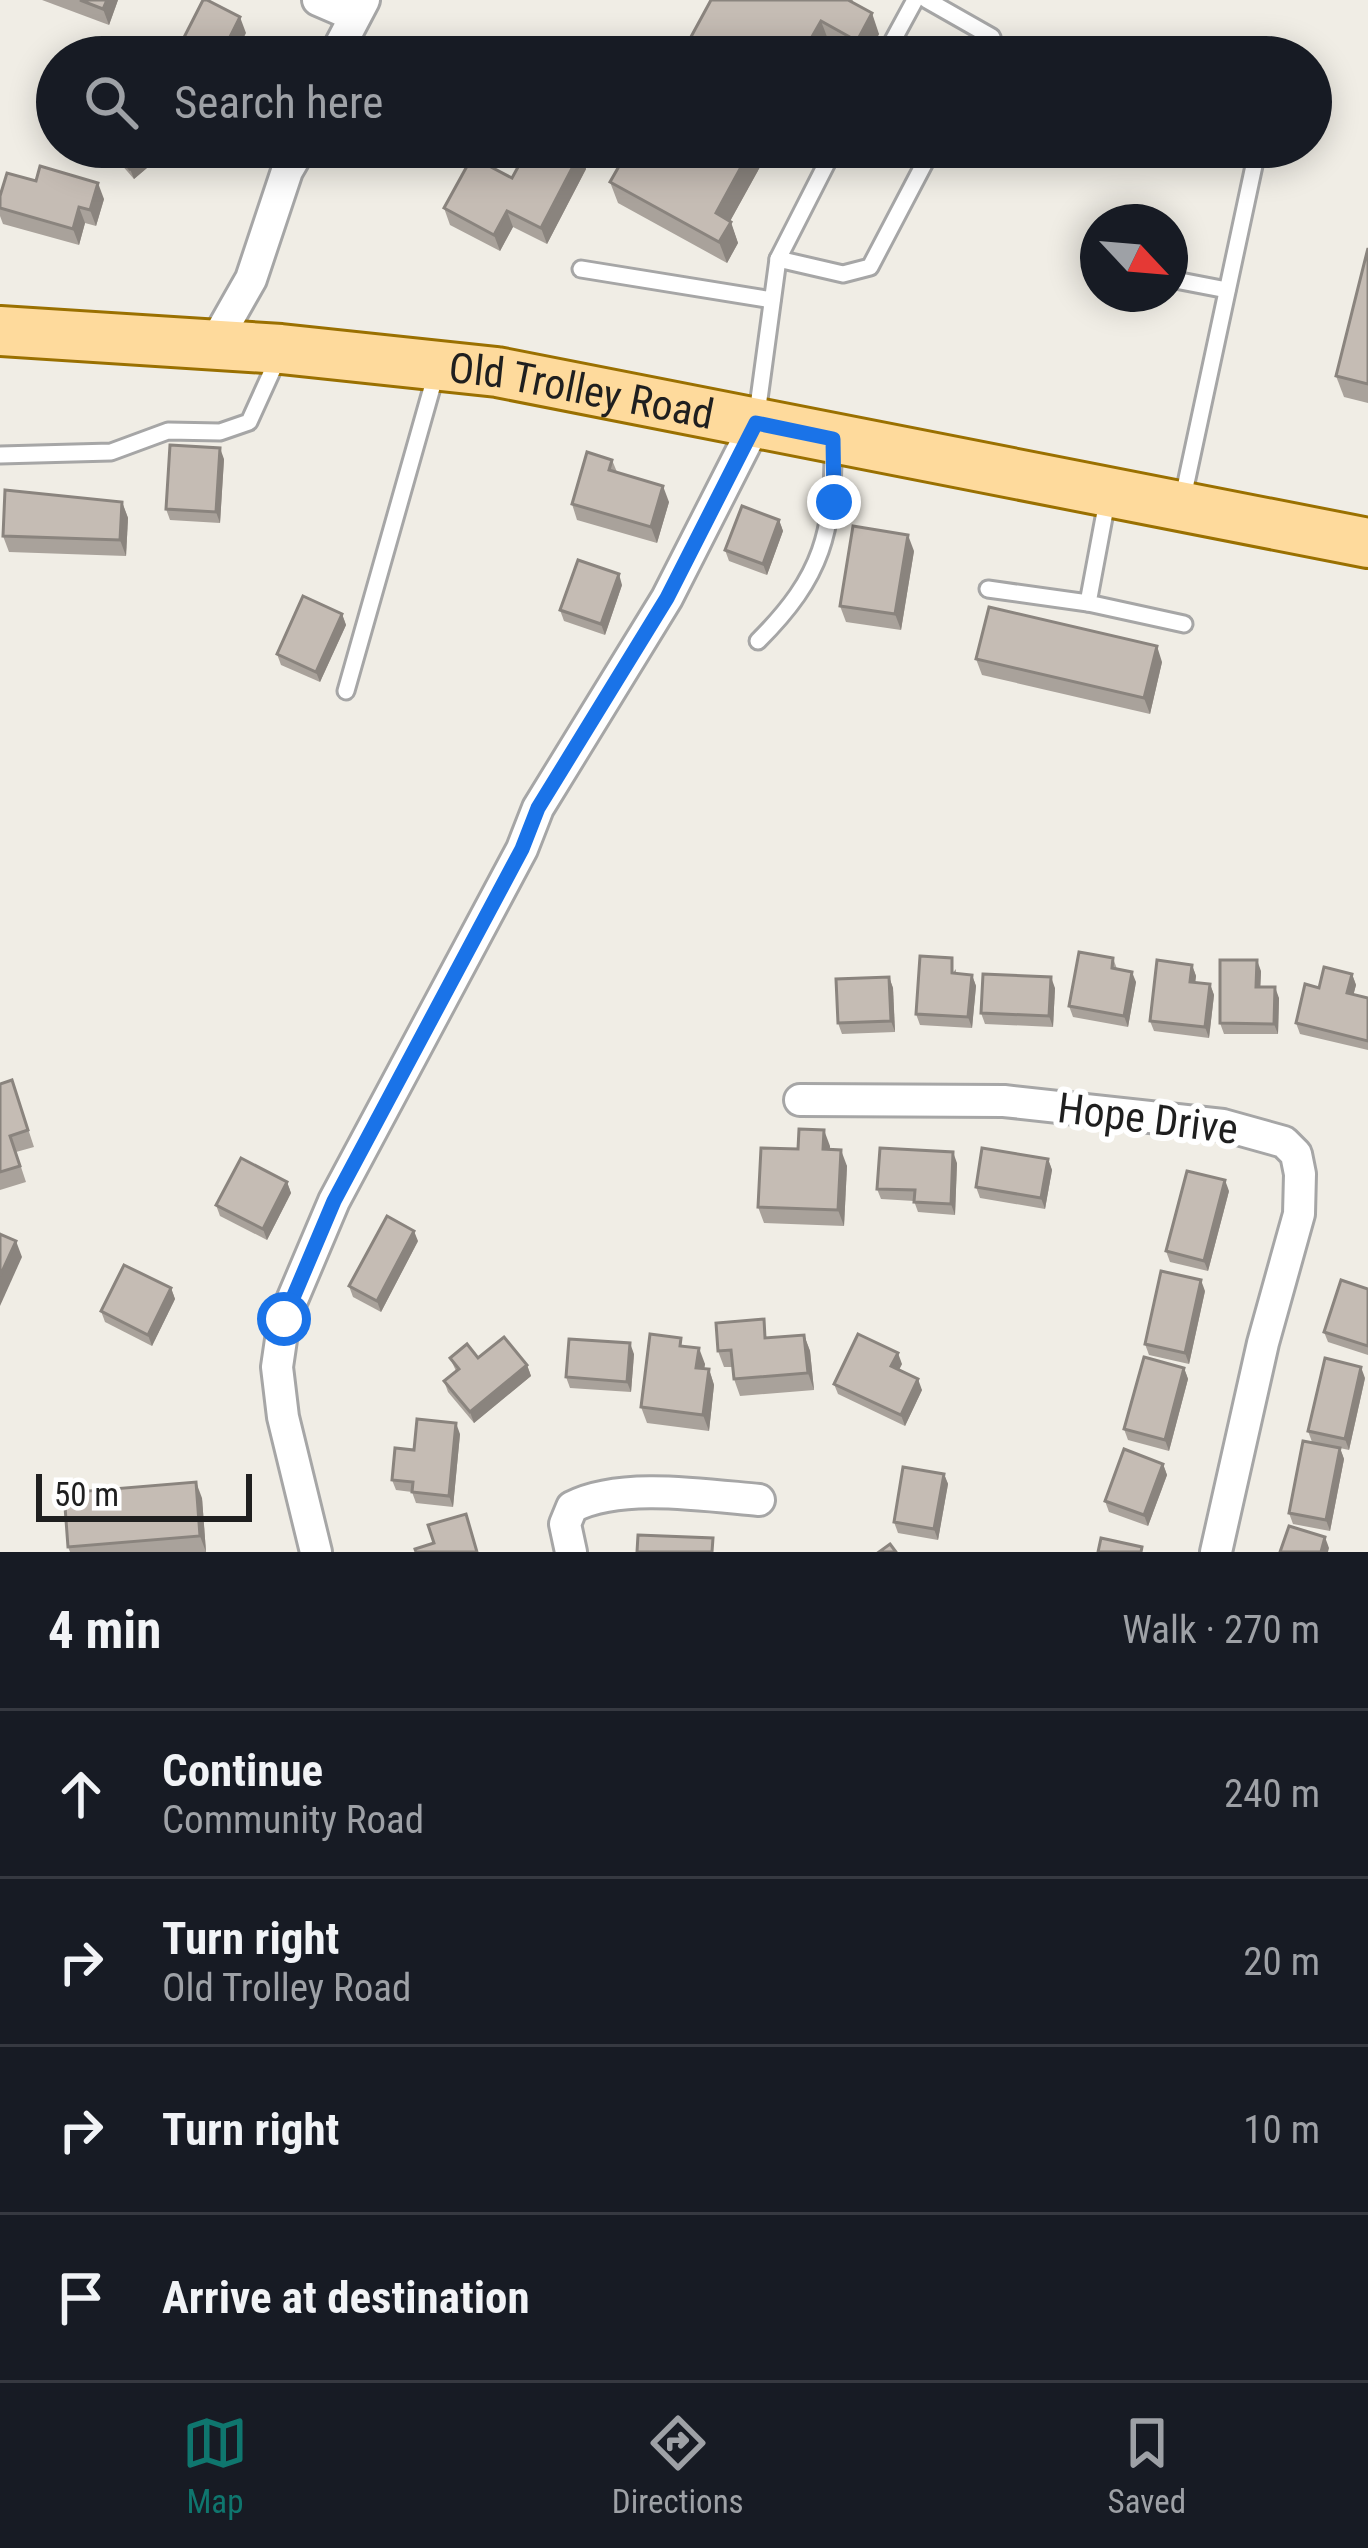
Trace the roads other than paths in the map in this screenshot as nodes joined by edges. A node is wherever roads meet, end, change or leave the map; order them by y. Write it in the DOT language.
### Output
graph roads {
  1 [pos="319,0"];
  2 [pos="915,0"];
  3 [pos="927,0"];
  4 [pos="360,8"];
  5 [pos="345,36"];
  6 [pos="895,36"];
  7 [pos="990,36"];
  8 [pos="289,168"];
  9 [pos="824,168"];
  10 [pos="922,168"];
  11 [pos="1253,168"];
  12 [pos="778,260"];
  13 [pos="581,269"];
  14 [pos="1188,282"];
  15 [pos="1227,290"];
  16 [pos="772,300"];
  17 [pos="0,331"];
  18 [pos="213,346"];
  19 [pos="281,350"];
  20 [pos="438,366"];
  21 [pos="756,423"];
  22 [pos="833,439"];
  23 [pos="0,455"];
  24 [pos="1108,493"];
  25 [pos="1181,507"];
  26 [pos="1368,543"];
  27 [pos="988,589"];
  28 [pos="1088,603"];
  29 [pos="1184,624"];
  30 [pos="758,641"];
  31 [pos="346,691"];
  32 [pos="800,1100"];
  33 [pos="759,1500"];
  34 [pos="316,1552"];
  35 [pos="571,1552"];
  36 [pos="1216,1552"];
  1 -- 4 [label="street"];
  2 -- 6 [label="lane"];
  3 -- 7 [label="lane"];
  4 -- 5 [label="street"];
  8 -- 18 [label="street"];
  9 -- 12 [label="lane"];
  10 -- 12 [label="lane"];
  11 -- 15 [label="lane"];
  12 -- 16 [label="lane"];
  13 -- 16 [label="lane"];
  14 -- 15 [label="lane"];
  15 -- 25 [label="lane"];
  16 -- 21 [label="lane"];
  17 -- 18 [label="main road, Old Trolley Road"];
  18 -- 19 [label="main road, Old Trolley Road"];
  19 -- 20 [label="main road, Old Trolley Road"];
  19 -- 23 [label="lane"];
  20 -- 21 [label="main road, Old Trolley Road"];
  20 -- 31 [label="lane"];
  21 -- 22 [label="main road, Old Trolley Road"];
  21 -- 34 [label="street"];
  22 -- 24 [label="main road, Old Trolley Road"];
  22 -- 30 [label="lane"];
  24 -- 25 [label="main road, Old Trolley Road"];
  24 -- 28 [label="lane"];
  25 -- 26 [label="main road, Old Trolley Road"];
  27 -- 28 [label="lane"];
  28 -- 29 [label="lane"];
  32 -- 36 [label="street, Hope Drive"];
  33 -- 35 [label="street"];
}
